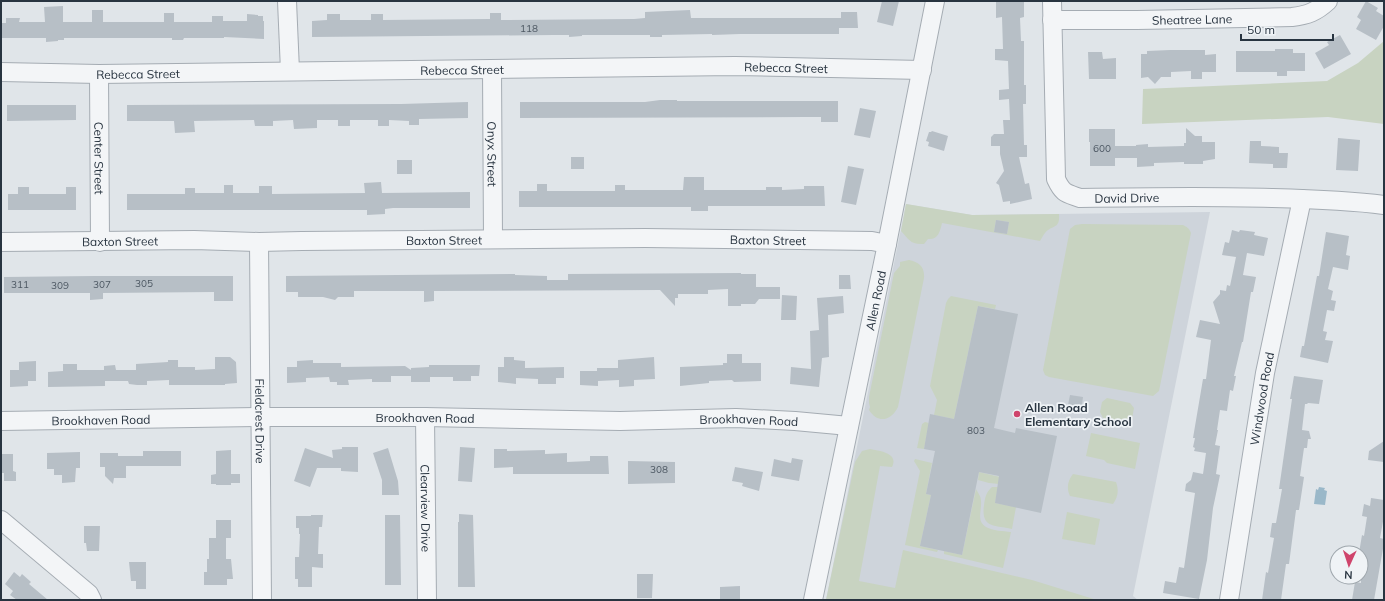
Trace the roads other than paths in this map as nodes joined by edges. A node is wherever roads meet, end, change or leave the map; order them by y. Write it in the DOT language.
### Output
graph roads {
  1 [pos="287,1"];
  2 [pos="935,1"];
  3 [pos="1052,1"];
  4 [pos="1328,1"];
  5 [pos="1052,20"];
  6 [pos="492,69"];
  7 [pos="922,70"];
  8 [pos="290,71"];
  9 [pos="1,72"];
  10 [pos="99,74"];
  11 [pos="1302,198"];
  12 [pos="1384,205"];
  13 [pos="493,239"];
  14 [pos="1,242"];
  15 [pos="100,242"];
  16 [pos="259,242"];
  17 [pos="887,244"];
  18 [pos="425,417"];
  19 [pos="259,418"];
  20 [pos="1,421"];
  21 [pos="849,426"];
  22 [pos="1,520"];
  23 [pos="92,600"];
  24 [pos="262,600"];
  25 [pos="427,600"];
  26 [pos="813,600"];
  27 [pos="1229,600"];
  1 -- 8 [label="street"];
  2 -- 7 [label="street, Allen Road"];
  3 -- 5 [label="street, David Drive"];
  4 -- 5 [label="street, Sheatree Lane"];
  5 -- 11 [label="street, David Drive"];
  6 -- 7 [label="street, Rebecca Street"];
  6 -- 8 [label="street, Rebecca Street"];
  6 -- 13 [label="street, Onyx Street"];
  7 -- 17 [label="street, Allen Road"];
  8 -- 10 [label="street, Rebecca Street"];
  9 -- 10 [label="street, Rebecca Street"];
  10 -- 15 [label="street, Center Street"];
  11 -- 12 [label="street, David Drive"];
  11 -- 27 [label="street, Windwood Road"];
  13 -- 16 [label="street, Baxton Street"];
  13 -- 17 [label="street, Baxton Street"];
  14 -- 15 [label="street, Baxton Street"];
  15 -- 16 [label="street, Baxton Street"];
  16 -- 19 [label="street, Fieldcrest Drive"];
  17 -- 21 [label="street, Allen Road"];
  18 -- 19 [label="street, Brookhaven Road"];
  18 -- 21 [label="street, Brookhaven Road"];
  18 -- 25 [label="street, Clearview Drive"];
  19 -- 20 [label="street, Brookhaven Road"];
  19 -- 24 [label="street, Fieldcrest Drive"];
  21 -- 26 [label="street, Allen Road"];
  22 -- 23 [label="street"];
}
